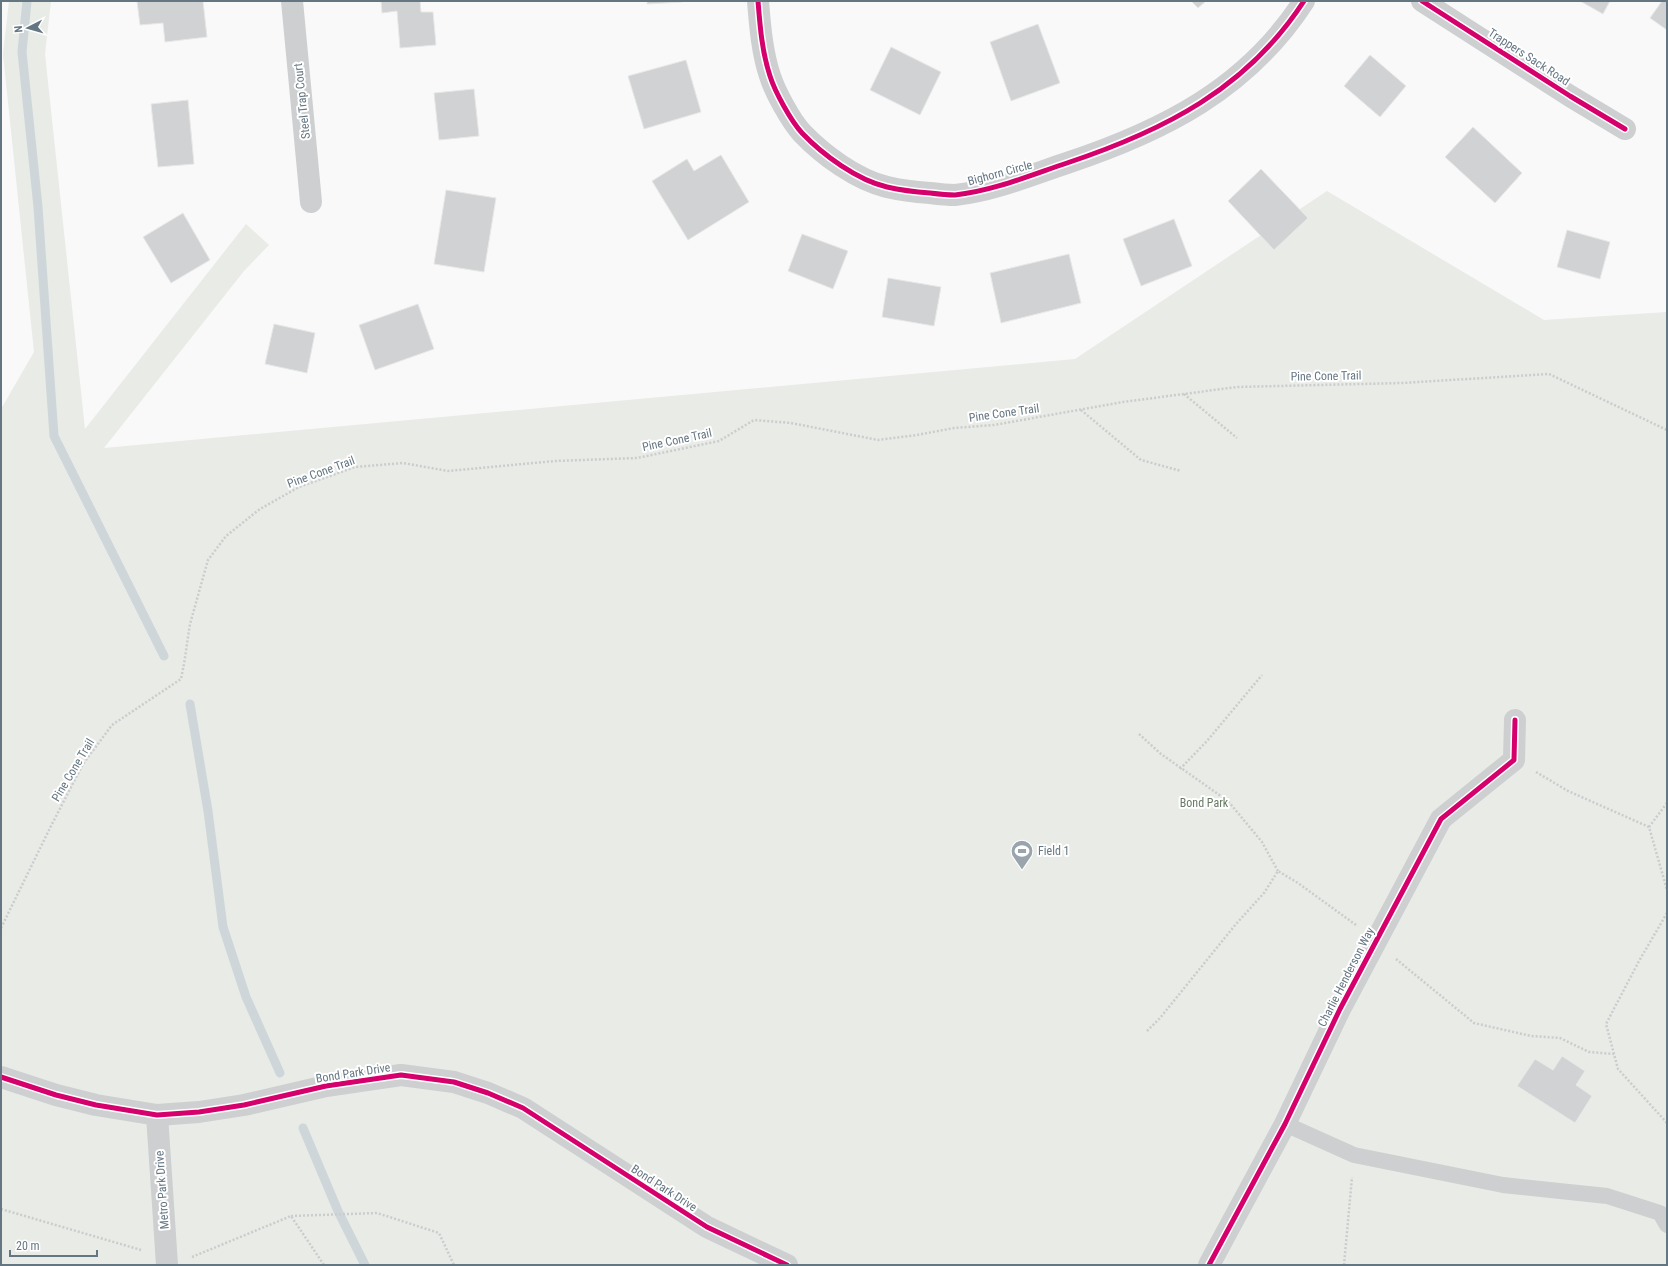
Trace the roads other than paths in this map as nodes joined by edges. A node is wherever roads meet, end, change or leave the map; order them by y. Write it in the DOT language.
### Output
graph roads {
  1 [pos="292,1"];
  2 [pos="758,1"];
  3 [pos="1304,1"];
  4 [pos="1422,1"];
  5 [pos="1625,129"];
  6 [pos="311,202"];
  7 [pos="1515,720"];
  8 [pos="1,1077"];
  9 [pos="157,1115"];
  10 [pos="1285,1124"];
  11 [pos="1667,1225"];
  12 [pos="167,1265"];
  13 [pos="787,1265"];
  14 [pos="1209,1265"];
  1 -- 6 [label="street, Steel Trap Court"];
  2 -- 3 [label="street, Bighorn Circle"];
  4 -- 5 [label="street, Trappers Sack Road"];
  7 -- 10 [label="street, Charlie Henderson Way"];
  8 -- 9 [label="street, Bond Park Drive"];
  9 -- 12 [label="street, Metro Park Drive"];
  9 -- 13 [label="street, Bond Park Drive"];
  10 -- 11 [label="lane"];
  10 -- 14 [label="street, Charlie Henderson Way"];
}
